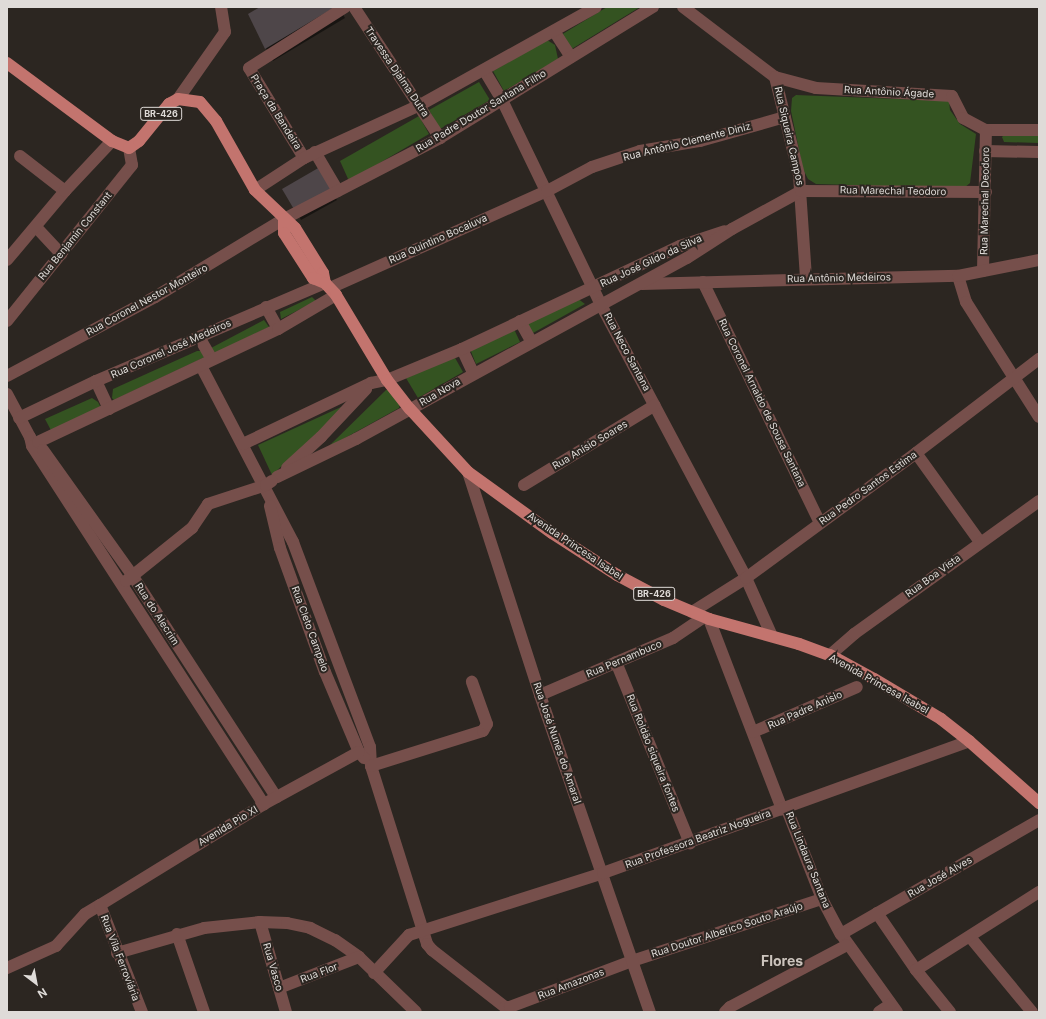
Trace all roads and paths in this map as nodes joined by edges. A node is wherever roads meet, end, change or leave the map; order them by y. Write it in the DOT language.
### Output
graph roads {
  1 [pos="221,7"];
  2 [pos="345,7"];
  3 [pos="354,7"];
  4 [pos="596,7"];
  5 [pos="654,7"];
  6 [pos="684,7"];
  7 [pos="554,31"];
  8 [pos="571,57"];
  9 [pos="7,63"];
  10 [pos="484,70"];
  11 [pos="775,77"];
  12 [pos="178,99"];
  13 [pos="502,100"];
  14 [pos="420,105"];
  15 [pos="785,117"];
  16 [pos="986,130"];
  17 [pos="1039,130"];
  18 [pos="440,138"];
  19 [pos="112,141"];
  20 [pos="130,148"];
  21 [pos="985,151"];
  22 [pos="315,152"];
  23 [pos="1039,152"];
  24 [pos="20,156"];
  25 [pos="304,158"];
  26 [pos="255,190"];
  27 [pos="547,190"];
  28 [pos="65,191"];
  29 [pos="338,191"];
  30 [pos="801,191"];
  31 [pos="986,192"];
  32 [pos="284,219"];
  33 [pos="36,227"];
  34 [pos="732,229"];
  35 [pos="680,246"];
  36 [pos="61,254"];
  37 [pos="687,258"];
  38 [pos="654,259"];
  39 [pos="7,260"];
  40 [pos="1039,260"];
  41 [pos="983,271"];
  42 [pos="661,272"];
  43 [pos="958,276"];
  44 [pos="806,279"];
  45 [pos="703,282"];
  46 [pos="638,284"];
  47 [pos="593,288"];
  48 [pos="330,289"];
  49 [pos="600,303"];
  50 [pos="266,307"];
  51 [pos="7,321"];
  52 [pos="520,321"];
  53 [pos="278,329"];
  54 [pos="199,337"];
  55 [pos="531,341"];
  56 [pos="462,349"];
  57 [pos="211,358"];
  58 [pos="1039,359"];
  59 [pos="201,366"];
  60 [pos="473,373"];
  61 [pos="7,376"];
  62 [pos="1014,379"];
  63 [pos="387,380"];
  64 [pos="96,381"];
  65 [pos="371,384"];
  66 [pos="7,394"];
  67 [pos="655,405"];
  68 [pos="109,409"];
  69 [pos="410,409"];
  70 [pos="1039,417"];
  71 [pos="19,418"];
  72 [pos="34,440"];
  73 [pos="243,444"];
  74 [pos="916,453"];
  75 [pos="468,472"];
  76 [pos="277,477"];
  77 [pos="266,485"];
  78 [pos="524,485"];
  79 [pos="1039,501"];
  80 [pos="820,523"];
  81 [pos="980,542"];
  82 [pos="132,575"];
  83 [pos="746,578"];
  84 [pos="120,586"];
  85 [pos="692,612"];
  86 [pos="707,618"];
  87 [pos="771,634"];
  88 [pos="830,656"];
  89 [pos="616,662"];
  90 [pos="472,682"];
  91 [pos="857,687"];
  92 [pos="540,695"];
  93 [pos="214,701"];
  94 [pos="202,711"];
  95 [pos="753,732"];
  96 [pos="969,740"];
  97 [pos="359,752"];
  98 [pos="371,766"];
  99 [pos="276,797"];
  100 [pos="1039,803"];
  101 [pos="264,804"];
  102 [pos="784,808"];
  103 [pos="1039,820"];
  104 [pos="690,843"];
  105 [pos="603,873"];
  106 [pos="1039,892"];
  107 [pos="822,899"];
  108 [pos="100,905"];
  109 [pos="877,914"];
  110 [pos="260,922"];
  111 [pos="424,932"];
  112 [pos="177,934"];
  113 [pos="841,934"];
  114 [pos="970,936"];
  115 [pos="847,945"];
  116 [pos="117,953"];
  117 [pos="359,957"];
  118 [pos="632,961"];
  119 [pos="7,968"];
  120 [pos="916,970"];
  121 [pos="374,973"];
  122 [pos="279,988"];
  123 [pos="510,1007"];
  124 [pos="894,1008"];
  125 [pos="142,1012"];
  126 [pos="204,1012"];
  127 [pos="286,1012"];
  128 [pos="416,1012"];
  129 [pos="650,1012"];
  130 [pos="725,1012"];
  131 [pos="879,1012"];
  132 [pos="950,1012"];
  133 [pos="1032,1012"];
  1 -- 12 [label="street"];
  2 -- 25 [label="street, Praça da Bandeira"];
  3 -- 14 [label="street, Travessa Djalma Dutra"];
  4 -- 7 [label="street"];
  5 -- 8 [label="street, Rua Padre Doutor Santana Filho"];
  6 -- 11 [label="street, Rua Siqueira Campos"];
  7 -- 8 [label="street"];
  7 -- 10 [label="street"];
  8 -- 13 [label="street, Rua Padre Doutor Santana Filho"];
  9 -- 19 [label="main road"];
  10 -- 13 [label="street, Rua Neco Santana"];
  10 -- 14 [label="street"];
  11 -- 15 [label="street, Rua Siqueira Campos"];
  11 -- 16 [label="street, Rua Antônio Ágade"];
  12 -- 20 [label="main road, BR-426"];
  12 -- 26 [label="main road, Avenida Princesa Isabel / BR-426"];
  13 -- 18 [label="street, Rua Padre Doutor Santana Filho"];
  13 -- 27 [label="street, Rua Neco Santana"];
  14 -- 18 [label="street, Travessa Djalma Dutra"];
  14 -- 22 [label="street"];
  15 -- 27 [label="street, Rua Antônio Clemente Diniz"];
  15 -- 30 [label="street, Rua Siqueira Campos"];
  16 -- 17 [label="street"];
  16 -- 21 [label="street, Rua Marechal Deodoro"];
  18 -- 29 [label="street, Rua Padre Doutor Santana Filho"];
  19 -- 20 [label="main road"];
  19 -- 28 [label="street"];
  20 -- 36 [label="street, Rua Benjamin Constant"];
  21 -- 23 [label="street"];
  21 -- 31 [label="street, Rua Marechal Deodoro"];
  22 -- 25 [label="street"];
  22 -- 29 [label="street"];
  24 -- 28 [label="street"];
  25 -- 26 [label="street"];
  26 -- 32 [label="main road, Avenida Princesa Isabel / BR-426"];
  27 -- 47 [label="street, Rua Neco Santana"];
  27 -- 48 [label="street, Rua Quintino Bocaiuva"];
  28 -- 33 [label="street"];
  29 -- 32 [label="street, Rua Padre Doutor Santana Filho"];
  30 -- 31 [label="street, Rua Marechal Teodoro"];
  30 -- 34 [label="street, Rua José Gildo da Silva"];
  30 -- 44 [label="street, Rua Siqueira Campos"];
  31 -- 41 [label="street, Rua Marechal Deodoro"];
  32 -- 48 [label="main road, Avenida Princesa Isabel / BR-426"];
  32 -- 61 [label="street, Rua Coronel Nestor Monteiro"];
  33 -- 36 [label="street"];
  33 -- 39 [label="street"];
  34 -- 35 [label="street, Rua José Gildo da Silva"];
  34 -- 37 [label="street, Rua José Gildo da Silva"];
  35 -- 37 [label="street"];
  35 -- 38 [label="street, Rua José Gildo da Silva"];
  36 -- 51 [label="street, Rua Benjamin Constant"];
  37 -- 42 [label="street, Rua José Gildo da Silva"];
  38 -- 42 [label="street"];
  38 -- 47 [label="street, Rua José Gildo da Silva"];
  40 -- 41 [label="street, Rua Antônio Medeiros"];
  41 -- 43 [label="street, Rua Antônio Medeiros"];
  42 -- 46 [label="street, Rua José Gildo da Silva"];
  43 -- 44 [label="street, Rua Antônio Medeiros"];
  43 -- 62 [label="street"];
  44 -- 45 [label="street, Rua Antônio Medeiros"];
  45 -- 46 [label="street, Rua Antônio Medeiros"];
  45 -- 80 [label="street, Rua Coronel Arnaldo de Sousa Santana"];
  46 -- 49 [label="street, Rua José Gildo da Silva"];
  47 -- 49 [label="street, Rua Neco Santana"];
  47 -- 52 [label="street"];
  48 -- 50 [label="street, Rua Coronel José Medeiros"];
  48 -- 53 [label="street"];
  48 -- 63 [label="main road, Avenida Princesa Isabel / BR-426"];
  49 -- 55 [label="street, Rua Nova"];
  49 -- 67 [label="street, Rua Neco Santana"];
  50 -- 53 [label="street"];
  50 -- 54 [label="street, Rua Coronel José Medeiros"];
  52 -- 55 [label="street"];
  52 -- 56 [label="street"];
  53 -- 57 [label="street"];
  54 -- 57 [label="street"];
  54 -- 64 [label="street, Rua Coronel José Medeiros"];
  55 -- 60 [label="street, Rua Nova"];
  56 -- 60 [label="street"];
  56 -- 63 [label="street"];
  57 -- 59 [label="street"];
  58 -- 62 [label="street, Rua Pedro Santos Estima"];
  59 -- 68 [label="street"];
  59 -- 73 [label="street, Rua Cleto Campelo"];
  60 -- 69 [label="street, Rua Nova"];
  62 -- 70 [label="street"];
  62 -- 74 [label="street, Rua Pedro Santos Estima"];
  63 -- 65 [label="street"];
  63 -- 69 [label="main road, Avenida Princesa Isabel / BR-426"];
  64 -- 68 [label="street"];
  64 -- 71 [label="street, Rua Coronel José Medeiros"];
  65 -- 73 [label="street"];
  65 -- 76 [label="street, Rua Nova"];
  66 -- 71 [label="street, Rua do Alecrim"];
  67 -- 78 [label="street, Rua Anísio Soares"];
  67 -- 83 [label="street, Rua Neco Santana"];
  68 -- 72 [label="street"];
  69 -- 75 [label="main road, Avenida Princesa Isabel / BR-426"];
  69 -- 76 [label="street, Rua Nova"];
  71 -- 72 [label="street, Rua do Alecrim"];
  72 -- 82 [label="street, Rua do Alecrim"];
  72 -- 84 [label="street, Rua do Alecrim"];
  73 -- 77 [label="street, Rua Cleto Campelo"];
  74 -- 80 [label="street, Rua Pedro Santos Estima"];
  74 -- 81 [label="street"];
  75 -- 85 [label="main road, Avenida Princesa Isabel / BR-426"];
  75 -- 92 [label="street, Rua José Nunes do Amaral"];
  76 -- 77 [label="street, Rua Nova"];
  77 -- 82 [label="street, Rua Nova"];
  77 -- 97 [label="street, Rua Cleto Campelo"];
  77 -- 98 [label="street, Rua Cleto Campelo"];
  79 -- 81 [label="street, Rua Boa Vista"];
  80 -- 83 [label="street, Rua Pedro Santos Estima"];
  81 -- 88 [label="street, Rua Boa Vista"];
  82 -- 84 [label="street, Rua Nova"];
  82 -- 93 [label="street, Rua do Alecrim"];
  83 -- 85 [label="street, Rua Pedro Santos Estima"];
  83 -- 87 [label="street, Rua Neco Santana"];
  84 -- 94 [label="street, Rua do Alecrim"];
  85 -- 86 [label="main road, Avenida Princesa Isabel / BR-426"];
  86 -- 87 [label="main road, Avenida Princesa Isabel / BR-426"];
  86 -- 89 [label="street, Rua Pernambuco"];
  86 -- 95 [label="street, Rua Lindaura Santana"];
  87 -- 88 [label="main road, Avenida Princesa Isabel / BR-426"];
  88 -- 96 [label="main road, Avenida Princesa Isabel / BR-426"];
  89 -- 92 [label="street, Rua Pernambuco"];
  89 -- 104 [label="street, Rua Roldão siqueira fontes"];
  90 -- 98 [label="street"];
  91 -- 95 [label="street, Rua Padre Anisio"];
  92 -- 105 [label="street, Rua José Nunes do Amaral"];
  93 -- 94 [label="street"];
  93 -- 99 [label="street, Rua do Alecrim"];
  94 -- 101 [label="street, Rua do Alecrim"];
  95 -- 102 [label="street, Rua Lindaura Santana"];
  96 -- 100 [label="main road, Avenida Princesa Isabel / BR-426"];
  96 -- 102 [label="street, Rua Professora Beatriz Nogueira"];
  97 -- 98 [label="street, Rua Cleto Campelo"];
  97 -- 99 [label="street, Avenida Pio XI"];
  98 -- 111 [label="street, Rua Cleto Campelo"];
  99 -- 101 [label="street, Avenida Pio XI"];
  101 -- 108 [label="street, Avenida Pio XI"];
  102 -- 104 [label="street, Rua Professora Beatriz Nogueira"];
  102 -- 107 [label="street, Rua Lindaura Santana"];
  103 -- 109 [label="street, Rua José Alves"];
  104 -- 105 [label="street, Rua Professora Beatriz Nogueira"];
  105 -- 111 [label="street, Rua Professora Beatriz Nogueira"];
  105 -- 118 [label="street, Rua José Nunes do Amaral"];
  106 -- 114 [label="street"];
  107 -- 113 [label="street, Rua Lindaura Santana"];
  107 -- 118 [label="street, Rua Doutor Alberico Souto Araújo"];
  108 -- 116 [label="street, Rua Vila Ferroviária"];
  108 -- 119 [label="street, Avenida Pio XI"];
  109 -- 113 [label="street, Rua José Alves"];
  109 -- 120 [label="street"];
  110 -- 112 [label="street"];
  110 -- 117 [label="street"];
  110 -- 122 [label="street, Rua Vasco"];
  111 -- 121 [label="street, Rua Professora Beatriz Nogueira"];
  111 -- 123 [label="street, Rua Cleto Campelo"];
  112 -- 116 [label="street"];
  112 -- 126 [label="street"];
  113 -- 115 [label="street, Rua Lindaura Santana"];
  114 -- 120 [label="street"];
  114 -- 133 [label="street"];
  115 -- 124 [label="street, Rua Lindaura Santana"];
  115 -- 130 [label="street"];
  116 -- 125 [label="street, Rua Vila Ferroviária"];
  117 -- 121 [label="street"];
  117 -- 122 [label="street, Rua Flor"];
  118 -- 123 [label="street, Rua Amazonas"];
  118 -- 129 [label="street, Rua José Nunes do Amaral"];
  120 -- 132 [label="street"];
  121 -- 128 [label="street"];
  122 -- 127 [label="street, Rua Vasco"];
  124 -- 131 [label="street"];
}
